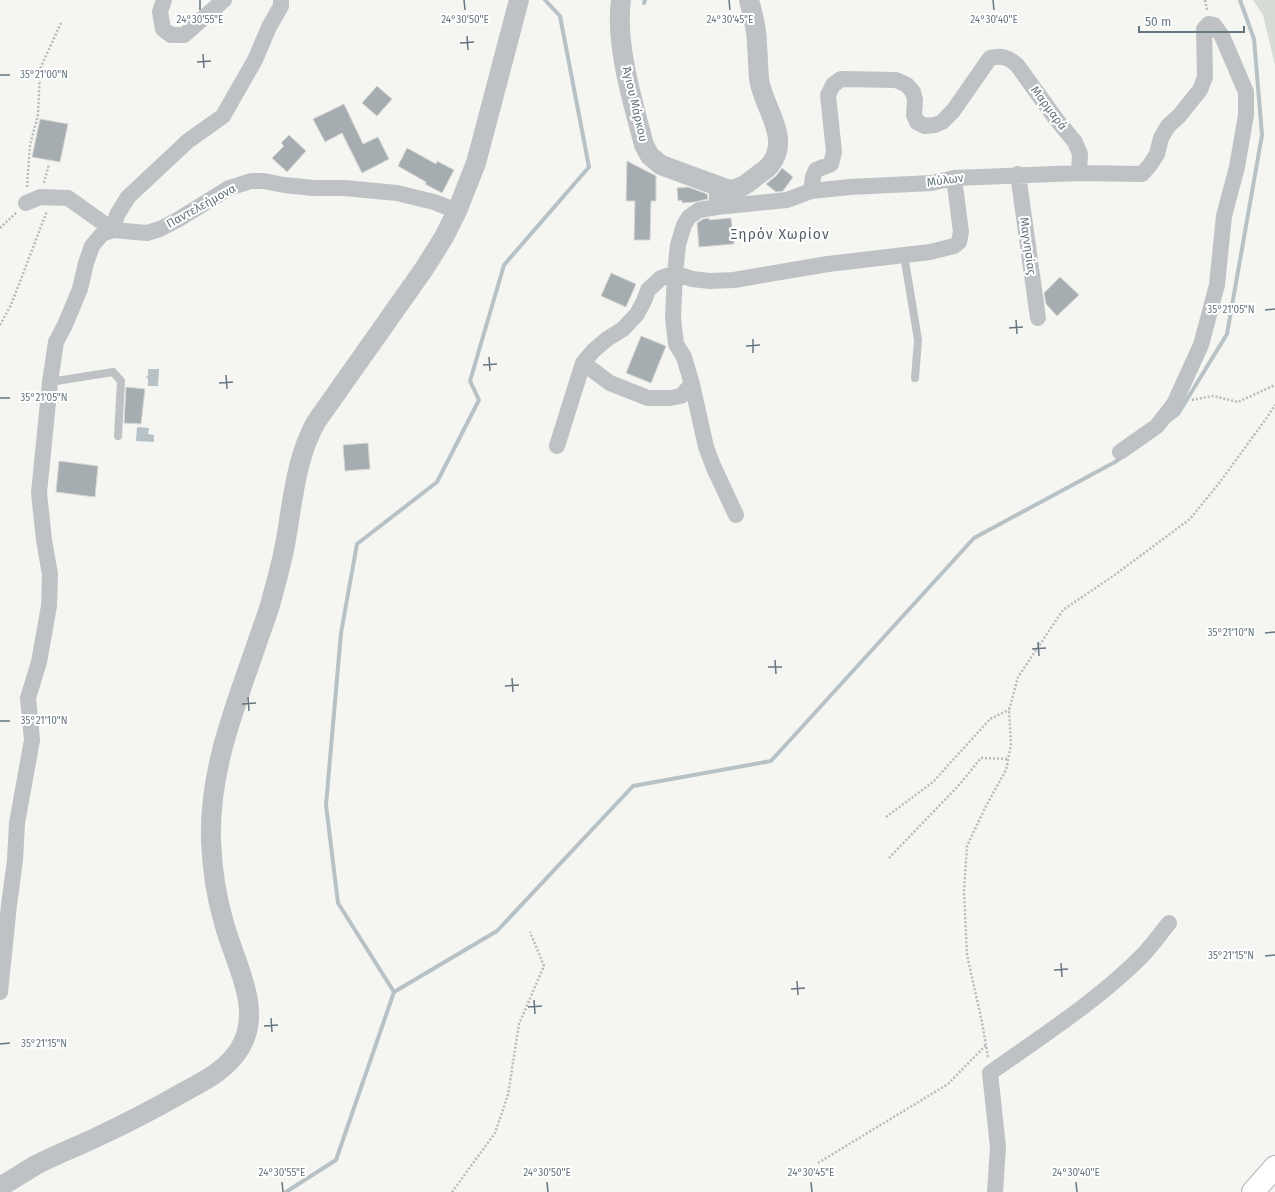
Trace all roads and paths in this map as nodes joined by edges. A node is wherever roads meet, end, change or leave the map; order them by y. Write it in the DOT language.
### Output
graph roads {
  1 [pos="164,0"];
  2 [pos="224,0"];
  3 [pos="281,0"];
  4 [pos="519,0"];
  5 [pos="621,0"];
  6 [pos="749,0"];
  7 [pos="61,23"];
  8 [pos="49,164"];
  9 [pos="1079,173"];
  10 [pos="1018,174"];
  11 [pos="756,176"];
  12 [pos="954,178"];
  13 [pos="717,186"];
  14 [pos="811,191"];
  15 [pos="39,199"];
  16 [pos="749,203"];
  17 [pos="717,206"];
  18 [pos="457,212"];
  19 [pos="0,228"];
  20 [pos="113,230"];
  21 [pos="904,255"];
  22 [pos="675,273"];
  23 [pos="1038,318"];
  24 [pos="0,325"];
  25 [pos="583,363"];
  26 [pos="916,378"];
  27 [pos="50,382"];
  28 [pos="692,384"];
  29 [pos="1275,385"];
  30 [pos="1174,404"];
  31 [pos="1275,405"];
  32 [pos="118,436"];
  33 [pos="557,446"];
  34 [pos="1120,452"];
  35 [pos="736,515"];
  36 [pos="1009,710"];
  37 [pos="1008,759"];
  38 [pos="886,817"];
  39 [pos="889,858"];
  40 [pos="1169,923"];
  41 [pos="530,932"];
  42 [pos="0,992"];
  43 [pos="986,1045"];
  44 [pos="990,1073"];
  45 [pos="818,1163"];
  46 [pos="1275,1167"];
  47 [pos="0,1187"];
  48 [pos="452,1192"];
  49 [pos="995,1192"];
  50 [pos="1253,1192"];
  1 -- 2 [label="street"];
  3 -- 20 [label="street"];
  4 -- 18 [label="street"];
  5 -- 13 [label="street, Άγιου Μάρκου"];
  6 -- 11 [label="street, Άγιου Μάρκου"];
  7 -- 15 [label="path"];
  8 -- 15 [label="path"];
  9 -- 10 [label="street, Μύλων"];
  9 -- 14 [label="street, Μαρμαρά"];
  9 -- 30 [label="street, Μύλων"];
  10 -- 12 [label="street, Μύλων"];
  10 -- 23 [label="street, Μαγνησίας"];
  11 -- 13 [label="street, Άγιου Μάρκου"];
  11 -- 16 [label="street"];
  12 -- 14 [label="street, Μύλων"];
  12 -- 21 [label="street"];
  13 -- 17 [label="street"];
  14 -- 16 [label="street, Μύλων"];
  15 -- 19 [label="path"];
  15 -- 20 [label="street"];
  15 -- 24 [label="path"];
  16 -- 17 [label="street, Μύλων"];
  17 -- 22 [label="street, Μύλων"];
  18 -- 20 [label="street, Παντελεήμονα"];
  18 -- 47 [label="street"];
  20 -- 27 [label="street"];
  21 -- 22 [label="street"];
  21 -- 26 [label="lane"];
  22 -- 25 [label="street"];
  22 -- 28 [label="street, Μύλων"];
  25 -- 28 [label="street"];
  25 -- 33 [label="street"];
  27 -- 32 [label="lane"];
  27 -- 42 [label="street"];
  28 -- 35 [label="street, Μύλων"];
  29 -- 30 [label="path"];
  30 -- 34 [label="street"];
  31 -- 36 [label="path"];
  36 -- 37 [label="path"];
  36 -- 38 [label="path"];
  37 -- 39 [label="path"];
  37 -- 43 [label="path"];
  40 -- 44 [label="street"];
  41 -- 48 [label="path"];
  43 -- 44 [label="path"];
  43 -- 45 [label="path"];
  44 -- 49 [label="street"];
  46 -- 50 [label="main road"];
}
